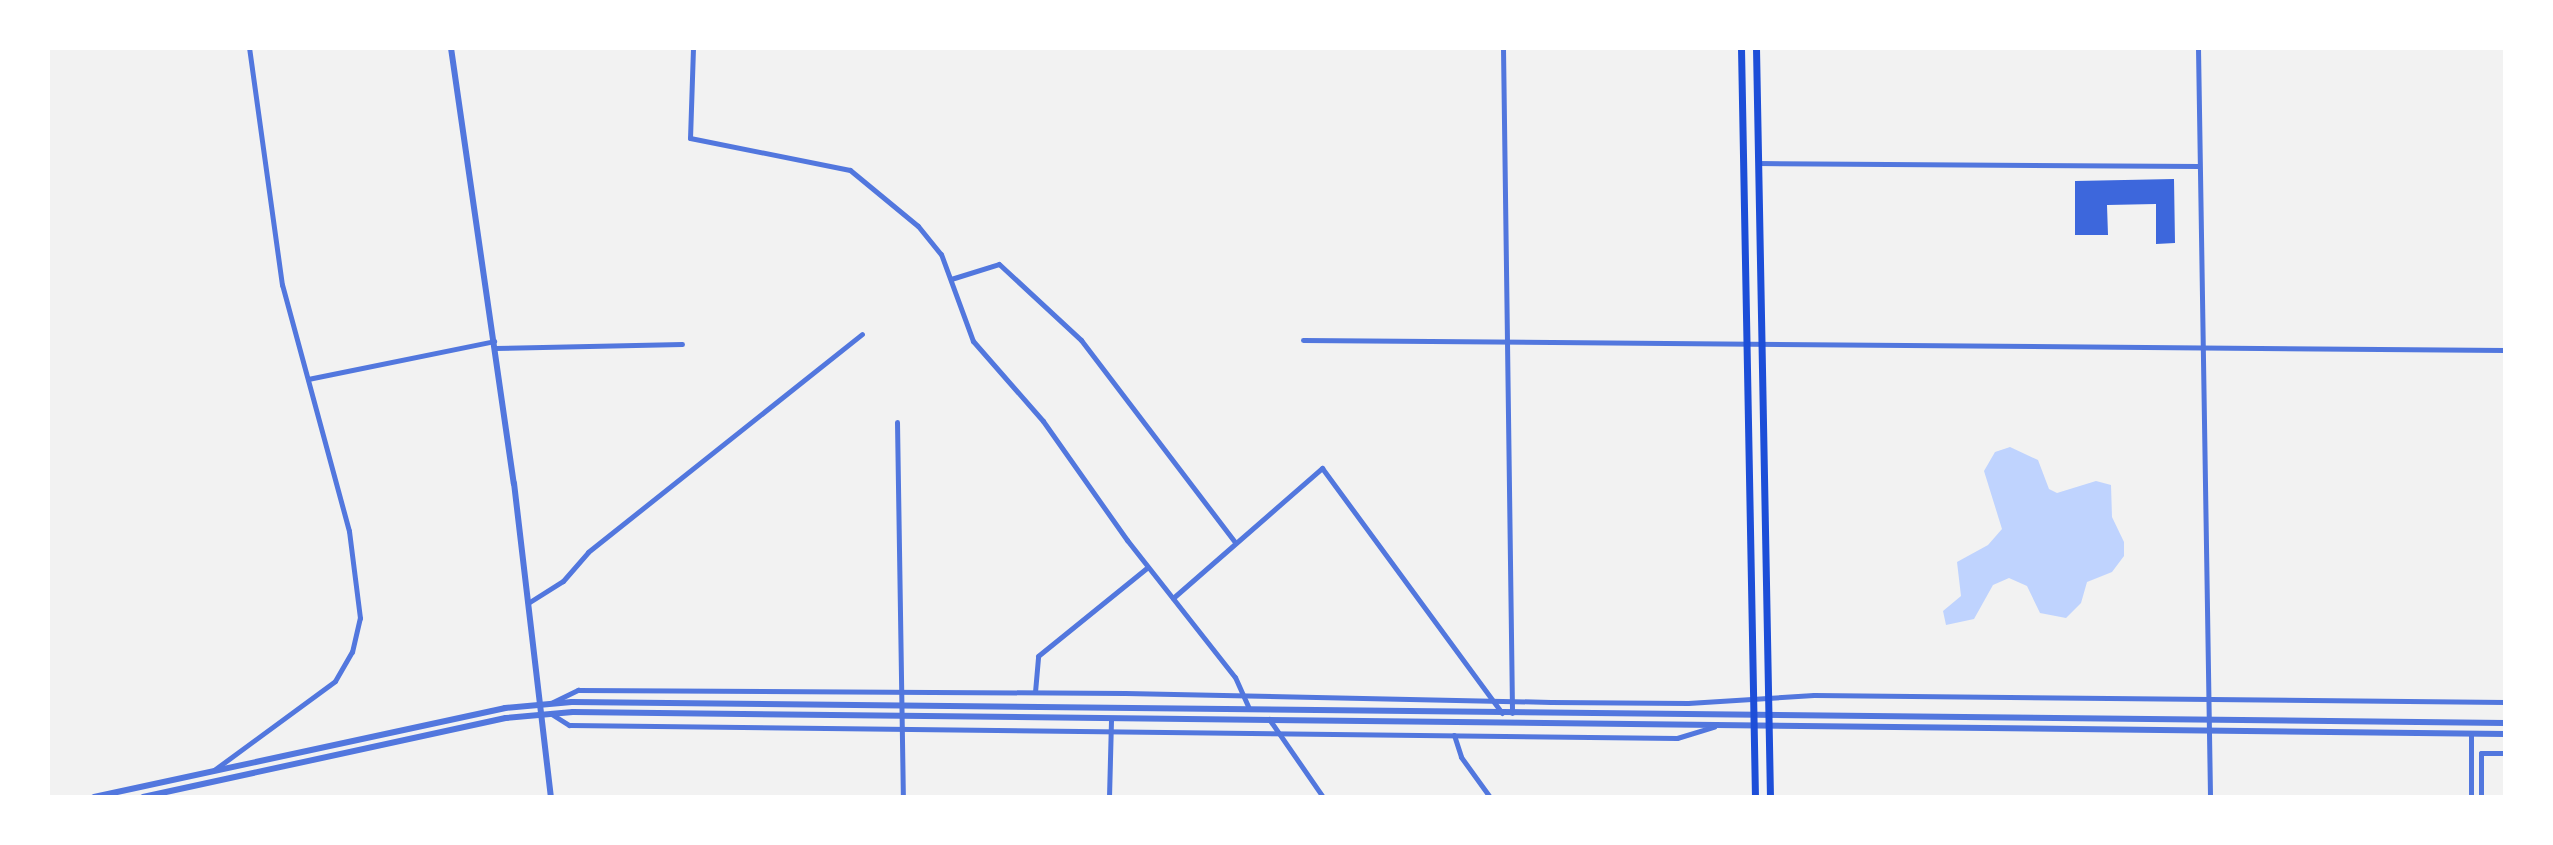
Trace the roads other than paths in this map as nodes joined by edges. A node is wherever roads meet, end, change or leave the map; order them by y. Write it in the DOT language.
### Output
graph roads {
  1 [pos="249,48"];
  2 [pos="451,48"];
  3 [pos="693,48"];
  4 [pos="1503,48"];
  5 [pos="2198,48"];
  6 [pos="1740,49"];
  7 [pos="1757,51"];
  8 [pos="1758,163"];
  9 [pos="2199,166"];
  10 [pos="951,279"];
  11 [pos="862,334"];
  12 [pos="1303,340"];
  13 [pos="1507,341"];
  14 [pos="1746,342"];
  15 [pos="1762,342"];
  16 [pos="494,344"];
  17 [pos="682,344"];
  18 [pos="2202,348"];
  19 [pos="2505,350"];
  20 [pos="308,379"];
  21 [pos="897,422"];
  22 [pos="1234,541"];
  23 [pos="1148,567"];
  24 [pos="1173,598"];
  25 [pos="528,603"];
  26 [pos="902,692"];
  27 [pos="1035,692"];
  28 [pos="1243,695"];
  29 [pos="1768,697"];
  30 [pos="1753,698"];
  31 [pos="2208,699"];
  32 [pos="1493,701"];
  33 [pos="1512,701"];
  34 [pos="2505,702"];
  35 [pos="549,704"];
  36 [pos="902,704"];
  37 [pos="540,705"];
  38 [pos="1249,708"];
  39 [pos="552,714"];
  40 [pos="1503,714"];
  41 [pos="1512,714"];
  42 [pos="541,715"];
  43 [pos="902,715"];
  44 [pos="1111,716"];
  45 [pos="1754,716"];
  46 [pos="1769,716"];
  47 [pos="1269,719"];
  48 [pos="2208,720"];
  49 [pos="2505,723"];
  50 [pos="1716,726"];
  51 [pos="1754,726"];
  52 [pos="1769,726"];
  53 [pos="902,729"];
  54 [pos="1111,731"];
  55 [pos="2208,731"];
  56 [pos="1278,733"];
  57 [pos="2471,733"];
  58 [pos="2505,734"];
  59 [pos="1454,735"];
  60 [pos="2505,753"];
  61 [pos="214,771"];
  62 [pos="94,797"];
  63 [pos="143,797"];
  64 [pos="551,797"];
  65 [pos="903,797"];
  66 [pos="1109,797"];
  67 [pos="1323,797"];
  68 [pos="1490,797"];
  69 [pos="1755,797"];
  70 [pos="1770,797"];
  71 [pos="2210,797"];
  72 [pos="2471,797"];
  73 [pos="2481,797"];
  1 -- 20 [label="street"];
  2 -- 16 [label="street"];
  3 -- 10 [label="street"];
  4 -- 13 [label="street"];
  5 -- 9 [label="street"];
  6 -- 14 [label="main road"];
  7 -- 8 [label="main road"];
  8 -- 9 [label="street"];
  8 -- 15 [label="main road"];
  9 -- 18 [label="street"];
  10 -- 22 [label="street"];
  10 -- 23 [label="street"];
  11 -- 25 [label="street"];
  12 -- 13 [label="street"];
  13 -- 14 [label="street"];
  13 -- 33 [label="street"];
  14 -- 15 [label="street"];
  14 -- 30 [label="main road"];
  15 -- 18 [label="street"];
  15 -- 29 [label="main road"];
  16 -- 17 [label="street"];
  16 -- 20 [label="street"];
  16 -- 25 [label="street"];
  18 -- 19 [label="street"];
  18 -- 31 [label="street"];
  20 -- 61 [label="street"];
  21 -- 26 [label="street"];
  22 -- 24 [label="street"];
  22 -- 32 [label="street"];
  23 -- 24 [label="street"];
  23 -- 27 [label="street"];
  24 -- 28 [label="street"];
  25 -- 37 [label="street"];
  26 -- 27 [label="street"];
  26 -- 35 [label="street"];
  26 -- 36 [label="street"];
  27 -- 28 [label="street"];
  28 -- 32 [label="street"];
  28 -- 38 [label="street"];
  29 -- 30 [label="street"];
  29 -- 31 [label="street"];
  29 -- 46 [label="main road"];
  30 -- 33 [label="street"];
  30 -- 45 [label="main road"];
  31 -- 34 [label="street"];
  31 -- 48 [label="street"];
  32 -- 33 [label="street"];
  32 -- 40 [label="street"];
  33 -- 41 [label="street"];
  35 -- 36 [label="street"];
  35 -- 37 [label="street"];
  36 -- 38 [label="street"];
  36 -- 43 [label="street"];
  37 -- 42 [label="street"];
  37 -- 61 [label="street"];
  38 -- 40 [label="street"];
  39 -- 42 [label="street"];
  39 -- 43 [label="street"];
  39 -- 53 [label="street"];
  40 -- 41 [label="street"];
  41 -- 45 [label="street"];
  42 -- 63 [label="street"];
  42 -- 64 [label="street"];
  43 -- 44 [label="street"];
  43 -- 53 [label="street"];
  44 -- 47 [label="street"];
  44 -- 54 [label="street"];
  45 -- 46 [label="street"];
  45 -- 51 [label="main road"];
  46 -- 48 [label="street"];
  46 -- 52 [label="main road"];
  47 -- 50 [label="street"];
  47 -- 56 [label="street"];
  48 -- 49 [label="street"];
  48 -- 55 [label="street"];
  50 -- 51 [label="street"];
  50 -- 59 [label="street"];
  51 -- 52 [label="street"];
  51 -- 69 [label="main road"];
  52 -- 55 [label="street"];
  52 -- 70 [label="main road"];
  53 -- 54 [label="street"];
  53 -- 65 [label="street"];
  54 -- 56 [label="street"];
  54 -- 66 [label="street"];
  55 -- 57 [label="street"];
  55 -- 71 [label="street"];
  56 -- 59 [label="street"];
  56 -- 67 [label="street"];
  57 -- 58 [label="street"];
  57 -- 72 [label="street"];
  59 -- 68 [label="street"];
  60 -- 73 [label="street"];
  61 -- 62 [label="street"];
}
